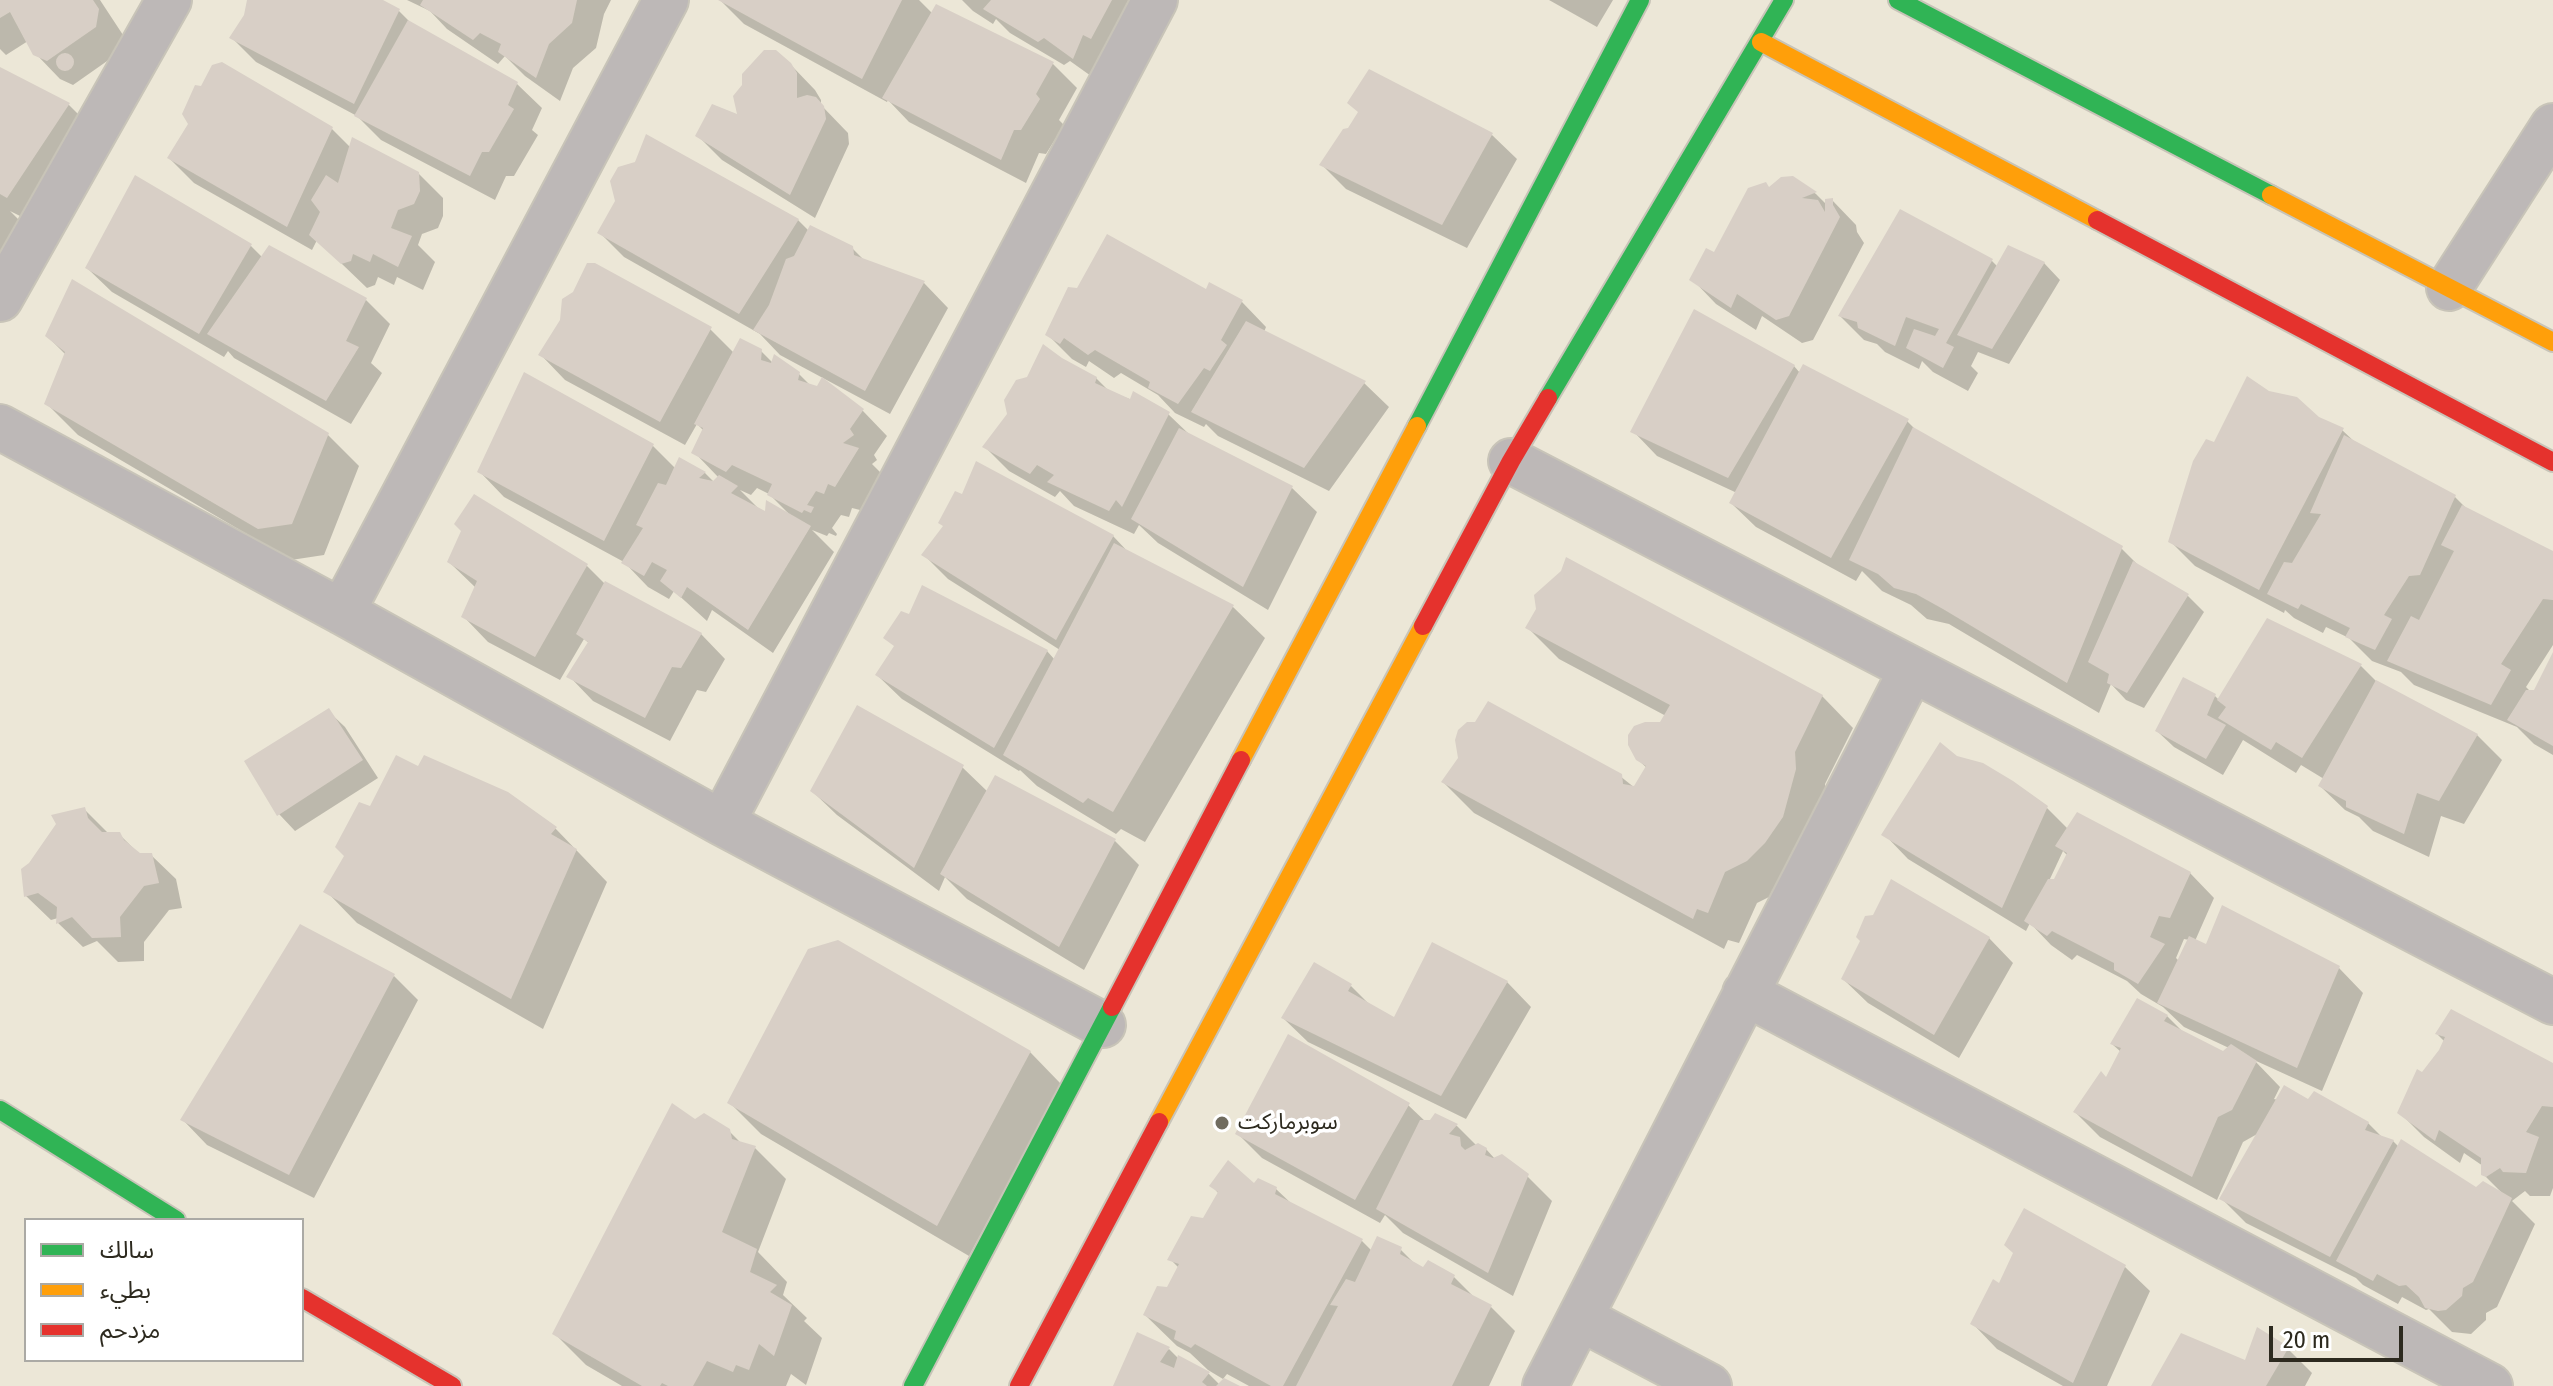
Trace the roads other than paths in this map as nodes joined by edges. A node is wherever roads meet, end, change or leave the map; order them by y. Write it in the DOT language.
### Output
graph roads {
  1 [pos="169,0"];
  2 [pos="666,0"];
  3 [pos="1155,0"];
  4 [pos="1640,0"];
  5 [pos="1784,0"];
  6 [pos="1898,0"];
  7 [pos="1761,42"];
  8 [pos="2553,126"];
  9 [pos="2449,288"];
  10 [pos="0,299"];
  11 [pos="2553,342"];
  12 [pos="0,427"];
  13 [pos="1511,461"];
  14 [pos="2553,462"];
  15 [pos="342,612"];
  16 [pos="1912,669"];
  17 [pos="722,823"];
  18 [pos="1745,993"];
  19 [pos="2553,1002"];
  20 [pos="1103,1025"];
  21 [pos="0,1110"];
  22 [pos="173,1218"];
  23 [pos="304,1299"];
  24 [pos="1580,1318"];
  25 [pos="452,1386"];
  26 [pos="913,1386"];
  27 [pos="1019,1386"];
  28 [pos="1545,1386"];
  29 [pos="1709,1386"];
  30 [pos="2490,1386"];
  1 -- 10 [label="street"];
  2 -- 15 [label="street"];
  3 -- 17 [label="street"];
  4 -- 20 [label="street"];
  5 -- 7 [label="street"];
  6 -- 9 [label="street"];
  7 -- 13 [label="street"];
  7 -- 14 [label="street"];
  8 -- 9 [label="street"];
  9 -- 11 [label="street"];
  12 -- 15 [label="street"];
  13 -- 16 [label="street"];
  13 -- 27 [label="street"];
  15 -- 17 [label="street"];
  16 -- 18 [label="street"];
  16 -- 19 [label="street"];
  17 -- 20 [label="street"];
  18 -- 24 [label="street"];
  18 -- 30 [label="street"];
  20 -- 26 [label="street"];
  21 -- 22 [label="street"];
  23 -- 25 [label="street"];
  24 -- 28 [label="street"];
  24 -- 29 [label="street"];
}
